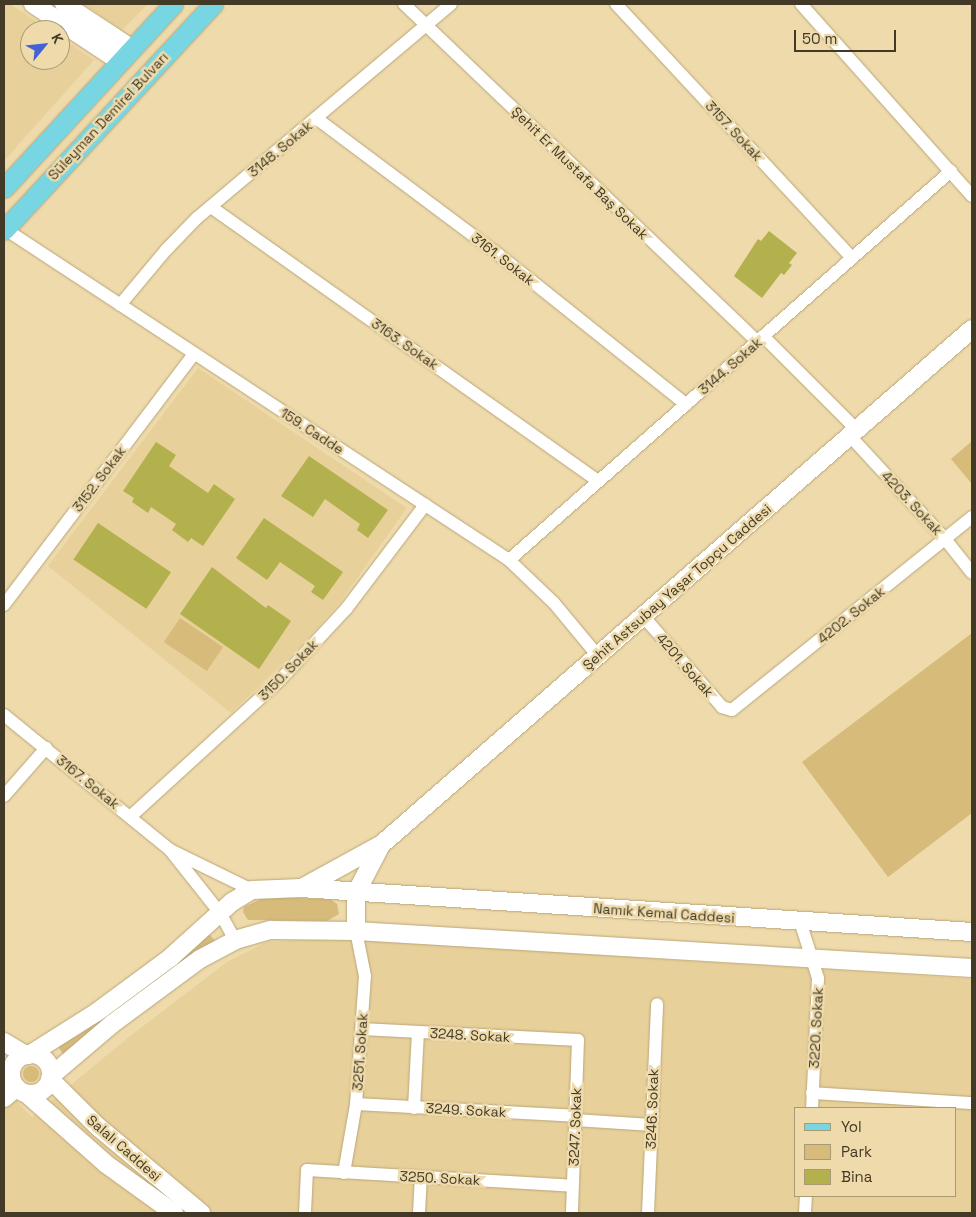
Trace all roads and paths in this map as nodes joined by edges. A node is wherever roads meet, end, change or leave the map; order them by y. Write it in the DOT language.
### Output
graph roads {
  1 [pos="33,4"];
  2 [pos="64,4"];
  3 [pos="173,4"];
  4 [pos="213,4"];
  5 [pos="404,4"];
  6 [pos="451,4"];
  7 [pos="616,4"];
  8 [pos="802,4"];
  9 [pos="425,26"];
  10 [pos="125,55"];
  11 [pos="316,118"];
  12 [pos="950,171"];
  13 [pos="4,188"];
  14 [pos="972,196"];
  15 [pos="211,207"];
  16 [pos="4,230"];
  17 [pos="852,258"];
  18 [pos="120,305"];
  19 [pos="972,329"];
  20 [pos="760,339"];
  21 [pos="194,354"];
  22 [pos="686,404"];
  23 [pos="853,433"];
  24 [pos="598,481"];
  25 [pos="425,505"];
  26 [pos="972,517"];
  27 [pos="945,539"];
  28 [pos="509,560"];
  29 [pos="972,573"];
  30 [pos="4,605"];
  31 [pos="643,616"];
  32 [pos="598,656"];
  33 [pos="729,711"];
  34 [pos="4,715"];
  35 [pos="46,748"];
  36 [pos="4,796"];
  37 [pos="130,817"];
  38 [pos="382,844"];
  39 [pos="170,850"];
  40 [pos="301,888"];
  41 [pos="252,890"];
  42 [pos="356,893"];
  43 [pos="220,913"];
  44 [pos="800,921"];
  45 [pos="356,931"];
  46 [pos="972,932"];
  47 [pos="236,940"];
  48 [pos="813,958"];
  49 [pos="972,968"];
  50 [pos="657,1004"];
  51 [pos="362,1029"];
  52 [pos="418,1032"];
  53 [pos="578,1040"];
  54 [pos="4,1042"];
  55 [pos="28,1055"];
  56 [pos="50,1078"];
  57 [pos="13,1087"];
  58 [pos="812,1093"];
  59 [pos="972,1103"];
  60 [pos="356,1104"];
  61 [pos="812,1107"];
  62 [pos="414,1108"];
  63 [pos="575,1118"];
  64 [pos="652,1126"];
  65 [pos="344,1173"];
  66 [pos="421,1177"];
  67 [pos="573,1186"];
  68 [pos="806,1197"];
  69 [pos="174,1213"];
  70 [pos="201,1213"];
  71 [pos="305,1213"];
  72 [pos="419,1213"];
  73 [pos="572,1213"];
  74 [pos="648,1213"];
  75 [pos="805,1213"];
  1 -- 10 [label="street"];
  2 -- 10 [label="street"];
  3 -- 10 [label="main road"];
  4 -- 16 [label="main road, Süleyman Demirel Bulvarı"];
  5 -- 9 [label="street, Şehit Er Mustafa Baş Sokak"];
  6 -- 9 [label="street, 3148. Sokak"];
  7 -- 17 [label="street, 3157. Sokak"];
  8 -- 12 [label="street"];
  9 -- 11 [label="street, 3148. Sokak"];
  9 -- 20 [label="street, Şehit Er Mustafa Baş Sokak"];
  10 -- 13 [label="main road"];
  11 -- 15 [label="street, 3148. Sokak"];
  11 -- 22 [label="street, 3161. Sokak"];
  12 -- 14 [label="street"];
  12 -- 17 [label="street, 3144. Sokak"];
  15 -- 18 [label="street, 3148. Sokak"];
  15 -- 24 [label="street, 3163. Sokak"];
  16 -- 18 [label="street, 159. Cadde"];
  17 -- 20 [label="street, 3144. Sokak"];
  18 -- 21 [label="street, 159. Cadde"];
  19 -- 23 [label="street, Şehit Astsubay Yaşar Topçu Caddesi"];
  20 -- 22 [label="street, 3144. Sokak"];
  20 -- 23 [label="street, Şehit Er Mustafa Baş Sokak"];
  21 -- 25 [label="street, 159. Cadde"];
  21 -- 30 [label="street, 3152. Sokak"];
  22 -- 24 [label="street, 3144. Sokak"];
  23 -- 27 [label="street, 4203. Sokak"];
  23 -- 31 [label="street, Şehit Astsubay Yaşar Topçu Caddesi"];
  24 -- 28 [label="street, 3144. Sokak"];
  25 -- 28 [label="street, 159. Cadde"];
  25 -- 37 [label="street, 3150. Sokak"];
  26 -- 27 [label="street, 4202. Sokak"];
  27 -- 29 [label="street, 4203. Sokak"];
  27 -- 33 [label="street, 4202. Sokak"];
  28 -- 32 [label="street, 159. Cadde"];
  31 -- 32 [label="street, Şehit Astsubay Yaşar Topçu Caddesi"];
  31 -- 33 [label="street, 4201. Sokak"];
  32 -- 38 [label="street, Şehit Astsubay Yaşar Topçu Caddesi"];
  34 -- 35 [label="street, 3167. Sokak"];
  35 -- 36 [label="street"];
  35 -- 37 [label="street, 3167. Sokak"];
  37 -- 39 [label="street, 3167. Sokak"];
  38 -- 40 [label="street, Şehit Astsubay Yaşar Topçu Caddesi"];
  38 -- 42 [label="street, Şehit Astsubay Yaşar Topçu Caddesi"];
  39 -- 41 [label="street, 3167. Sokak"];
  39 -- 43 [label="street, 3167. Sokak"];
  40 -- 41 [label="street, Şehit Astsubay Yaşar Topçu Caddesi"];
  40 -- 42 [label="street, Şehit Astsubay Yaşar Topçu Caddesi"];
  41 -- 43 [label="street"];
  42 -- 44 [label="street, Namık Kemal Caddesi"];
  42 -- 45 [label="street, Şehit Astsubay Yaşar Topçu Caddesi"];
  43 -- 47 [label="street, 3167. Sokak"];
  43 -- 55 [label="street"];
  44 -- 46 [label="street, Namık Kemal Caddesi"];
  44 -- 48 [label="street, 3220. Sokak"];
  45 -- 47 [label="street"];
  45 -- 48 [label="street"];
  45 -- 51 [label="street, 3251. Sokak"];
  47 -- 56 [label="street"];
  48 -- 49 [label="street"];
  48 -- 58 [label="street, 3220. Sokak"];
  50 -- 64 [label="street, 3246. Sokak"];
  51 -- 52 [label="street, 3248. Sokak"];
  51 -- 60 [label="street, 3251. Sokak"];
  52 -- 53 [label="street, 3248. Sokak"];
  52 -- 62 [label="street"];
  53 -- 63 [label="street, 3247. Sokak"];
  54 -- 55 [label="street"];
  55 -- 56 [label="street"];
  55 -- 57 [label="street"];
  56 -- 57 [label="street"];
  56 -- 70 [label="street, Salalı Caddesi"];
  57 -- 69 [label="street, Salalı Caddesi"];
  58 -- 59 [label="street"];
  58 -- 61 [label="street, 3220. Sokak"];
  60 -- 62 [label="street, 3249. Sokak"];
  60 -- 65 [label="street, 3251. Sokak"];
  62 -- 63 [label="street, 3249. Sokak"];
  63 -- 64 [label="street, 3249. Sokak"];
  63 -- 67 [label="street, 3247. Sokak"];
  64 -- 74 [label="street, 3246. Sokak"];
  65 -- 66 [label="street, 3250. Sokak"];
  65 -- 71 [label="street, 3250. Sokak"];
  66 -- 67 [label="street, 3250. Sokak"];
  66 -- 72 [label="street"];
  67 -- 73 [label="street, 3247. Sokak"];
  68 -- 75 [label="street"];
}
